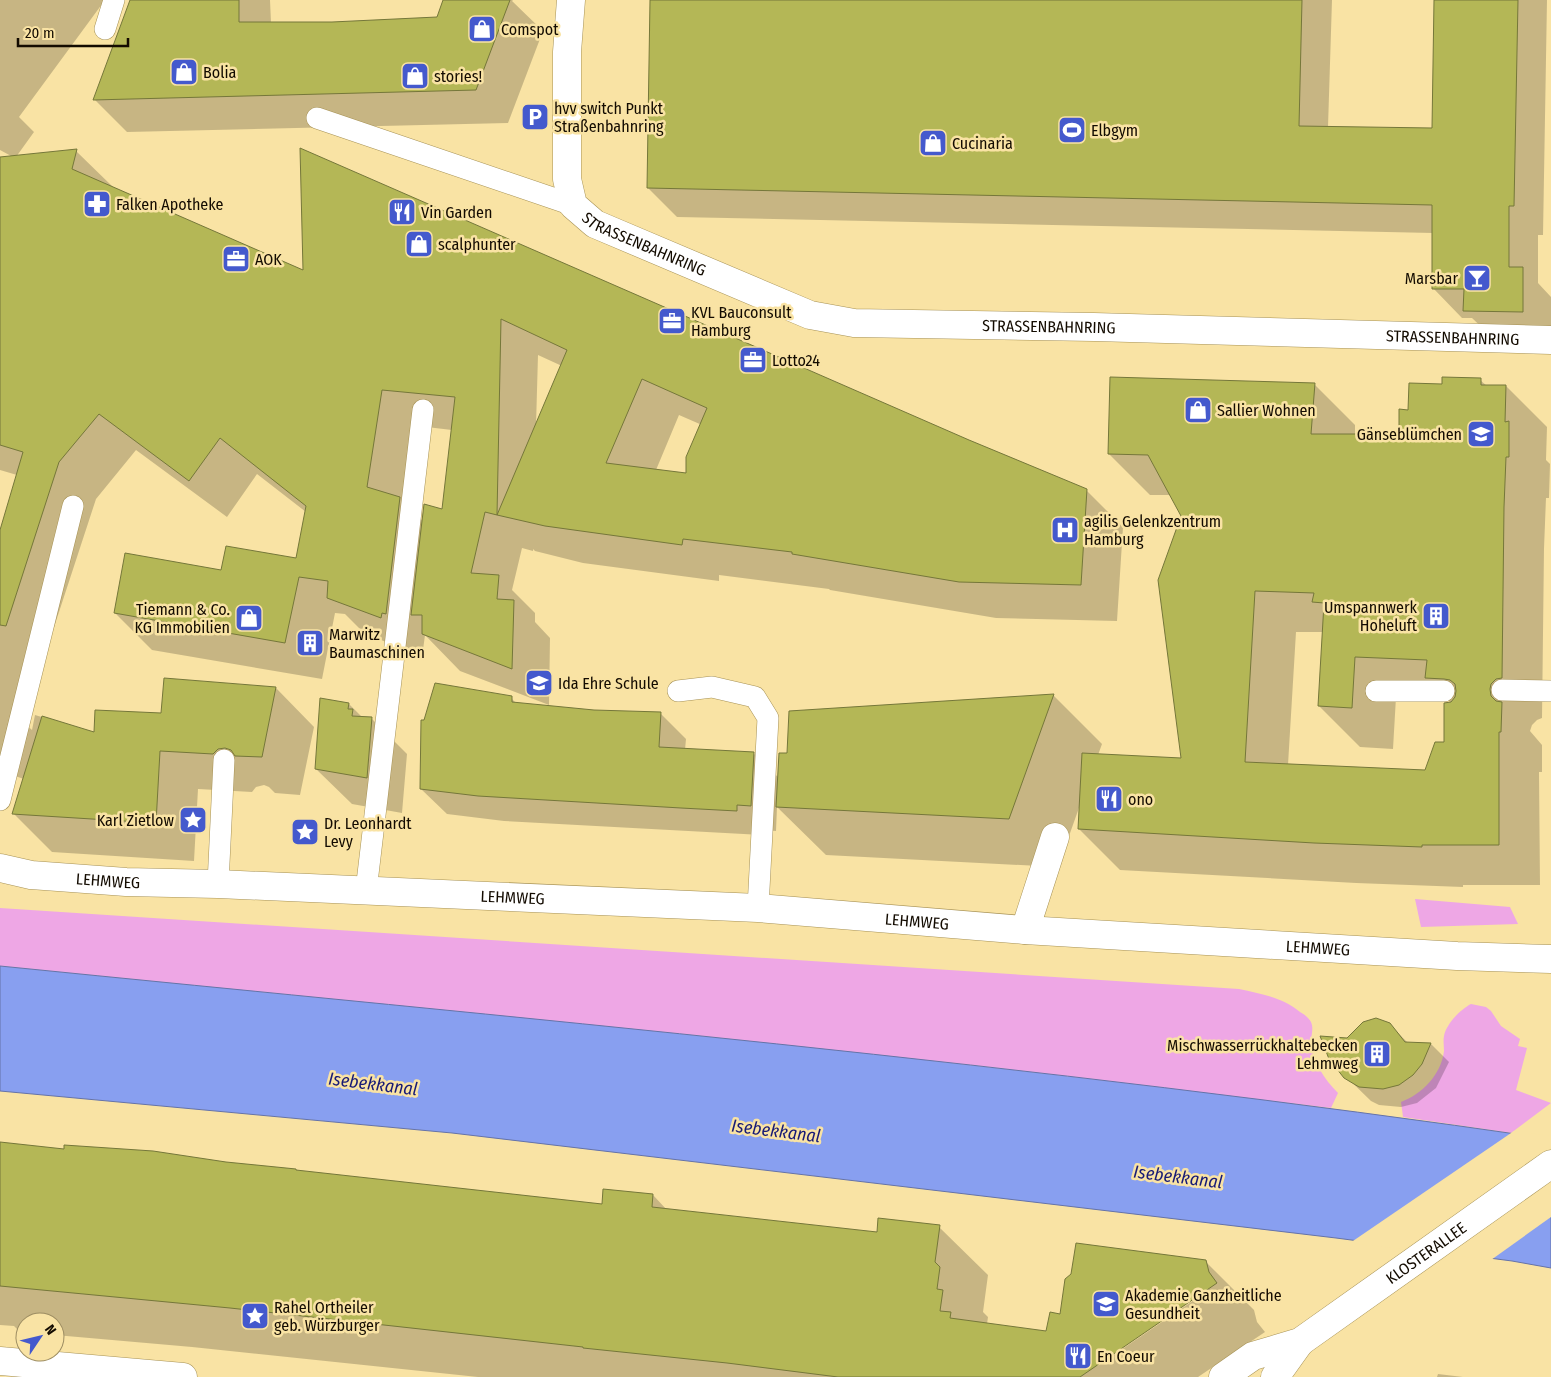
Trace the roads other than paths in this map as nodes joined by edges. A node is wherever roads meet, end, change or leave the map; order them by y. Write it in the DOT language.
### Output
graph roads {
  1 [pos="114,0"];
  2 [pos="568,1"];
  3 [pos="105,29"];
  4 [pos="317,118"];
  5 [pos="573,205"];
  6 [pos="1551,340"];
  7 [pos="423,410"];
  8 [pos="73,506"];
  9 [pos="1502,690"];
  10 [pos="678,691"];
  11 [pos="1376,691"];
  12 [pos="1444,691"];
  13 [pos="1551,691"];
  14 [pos="224,760"];
  15 [pos="0,800"];
  16 [pos="1055,837"];
  17 [pos="0,868"];
  18 [pos="218,884"];
  19 [pos="366,891"];
  20 [pos="758,908"];
  21 [pos="1025,930"];
  22 [pos="1551,959"];
  23 [pos="1551,1164"];
  24 [pos="1300,1342"];
  25 [pos="0,1361"];
  26 [pos="182,1377"];
  27 [pos="1223,1377"];
  28 [pos="1275,1377"];
  1 -- 3 [label="lane"];
  2 -- 5 [label="street, STRASSENBAHNRING"];
  4 -- 5 [label="lane, STRASSENBAHNRING"];
  5 -- 6 [label="street, STRASSENBAHNRING"];
  7 -- 19 [label="lane"];
  8 -- 15 [label="lane"];
  9 -- 13 [label="lane"];
  10 -- 20 [label="lane"];
  11 -- 12 [label="lane"];
  14 -- 18 [label="lane"];
  16 -- 21 [label="street"];
  17 -- 18 [label="street, LEHMWEG"];
  18 -- 19 [label="street, LEHMWEG"];
  19 -- 20 [label="street, LEHMWEG"];
  20 -- 21 [label="street, LEHMWEG"];
  21 -- 22 [label="street, LEHMWEG"];
  23 -- 24 [label="street, KLOSTERALLEE"];
  24 -- 27 [label="street, KLOSTERALLEE"];
  24 -- 28 [label="street, KLOSTERALLEE"];
  25 -- 26 [label="street"];
}
